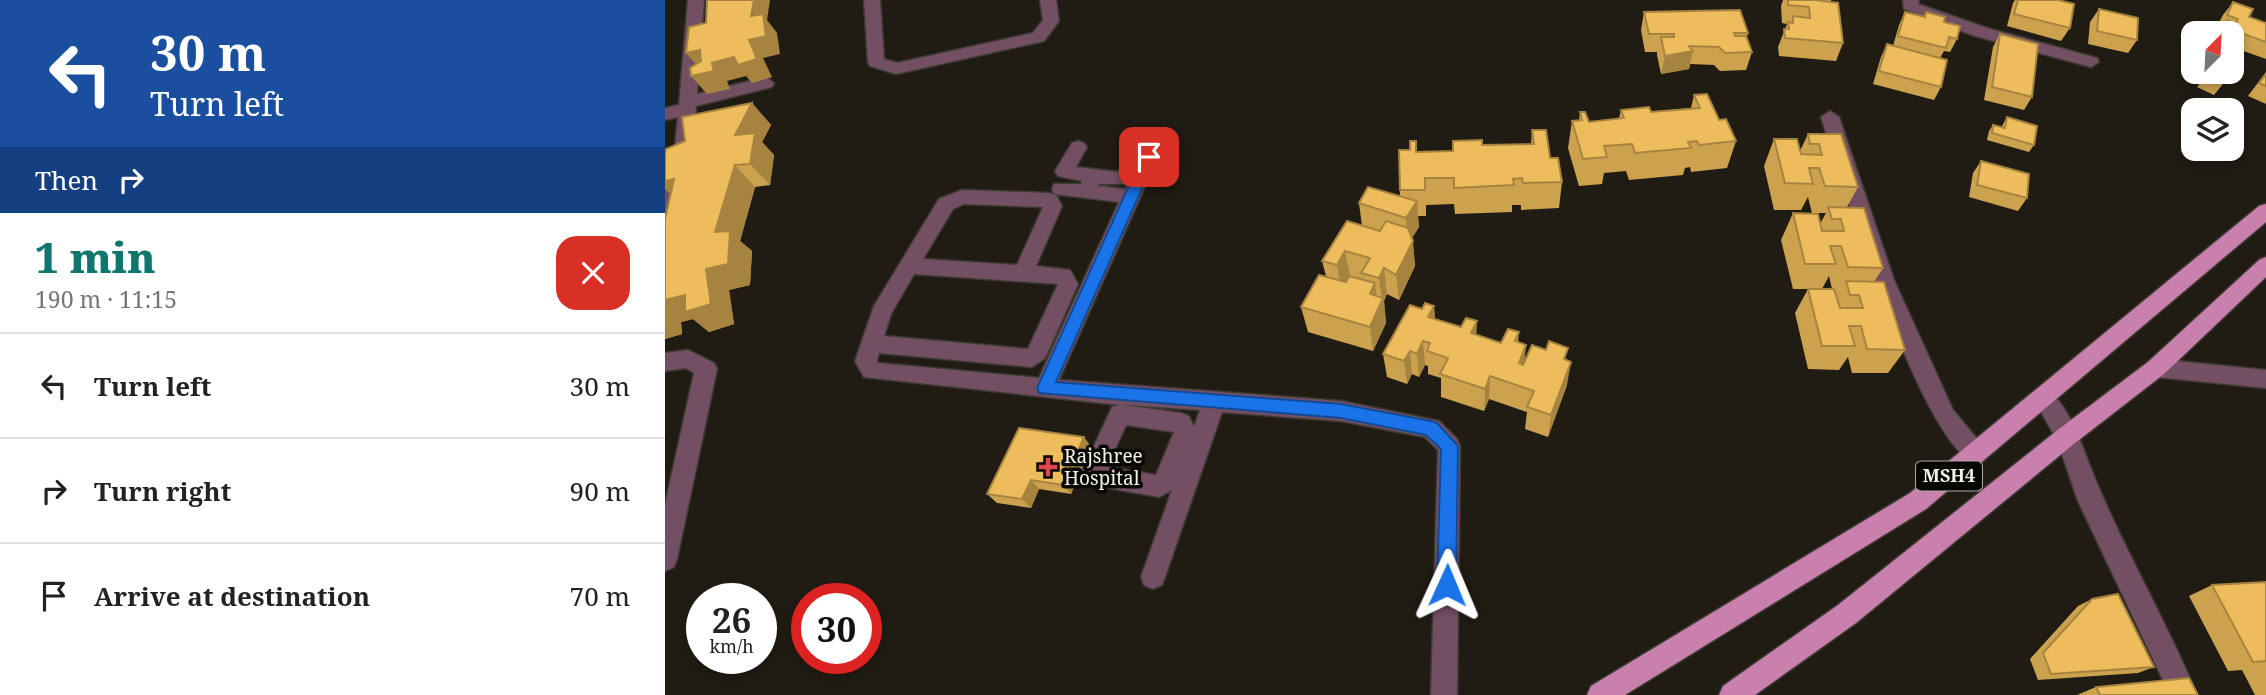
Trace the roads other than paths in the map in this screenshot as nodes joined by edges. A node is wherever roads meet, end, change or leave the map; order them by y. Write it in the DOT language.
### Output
graph roads {
  1 [pos="697,0"];
  2 [pos="872,0"];
  3 [pos="1048,0"];
  4 [pos="1911,0"];
  5 [pos="2091,62"];
  6 [pos="766,83"];
  7 [pos="687,106"];
  8 [pos="665,114"];
  9 [pos="1830,117"];
  10 [pos="1079,147"];
  11 [pos="1090,185"];
  12 [pos="1062,190"];
  13 [pos="1131,197"];
  14 [pos="2266,211"];
  15 [pos="665,212"];
  16 [pos="2266,265"];
  17 [pos="908,266"];
  18 [pos="1023,273"];
  19 [pos="871,344"];
  20 [pos="665,362"];
  21 [pos="2156,368"];
  22 [pos="2266,379"];
  23 [pos="1045,388"];
  24 [pos="2044,398"];
  25 [pos="1214,402"];
  26 [pos="1124,405"];
  27 [pos="2067,436"];
  28 [pos="1187,452"];
  29 [pos="1976,454"];
  30 [pos="665,559"];
  31 [pos="1153,576"];
  32 [pos="1444,695"];
  33 [pos="1600,695"];
  34 [pos="1732,695"];
  35 [pos="2184,695"];
  1 -- 7 [label="street"];
  2 -- 3 [label="street"];
  4 -- 5 [label="street"];
  6 -- 7 [label="street"];
  7 -- 8 [label="street"];
  7 -- 15 [label="street"];
  9 -- 29 [label="street"];
  10 -- 11 [label="street"];
  11 -- 12 [label="street"];
  11 -- 13 [label="street"];
  11 -- 13 [label="street"];
  13 -- 23 [label="street"];
  14 -- 24 [label="main road, MSH4"];
  16 -- 21 [label="main road, MSH4"];
  17 -- 18 [label="street"];
  17 -- 18 [label="street"];
  17 -- 19 [label="street"];
  18 -- 19 [label="street"];
  19 -- 23 [label="street"];
  20 -- 30 [label="street"];
  21 -- 22 [label="street"];
  21 -- 27 [label="main road, MSH4"];
  23 -- 26 [label="street"];
  24 -- 27 [label="street"];
  24 -- 29 [label="main road, MSH4"];
  25 -- 26 [label="street"];
  25 -- 28 [label="street"];
  25 -- 32 [label="street"];
  26 -- 28 [label="street"];
  26 -- 28 [label="street"];
  27 -- 34 [label="main road, MSH4"];
  27 -- 35 [label="street"];
  28 -- 31 [label="street"];
  29 -- 33 [label="main road, MSH4"];
}
